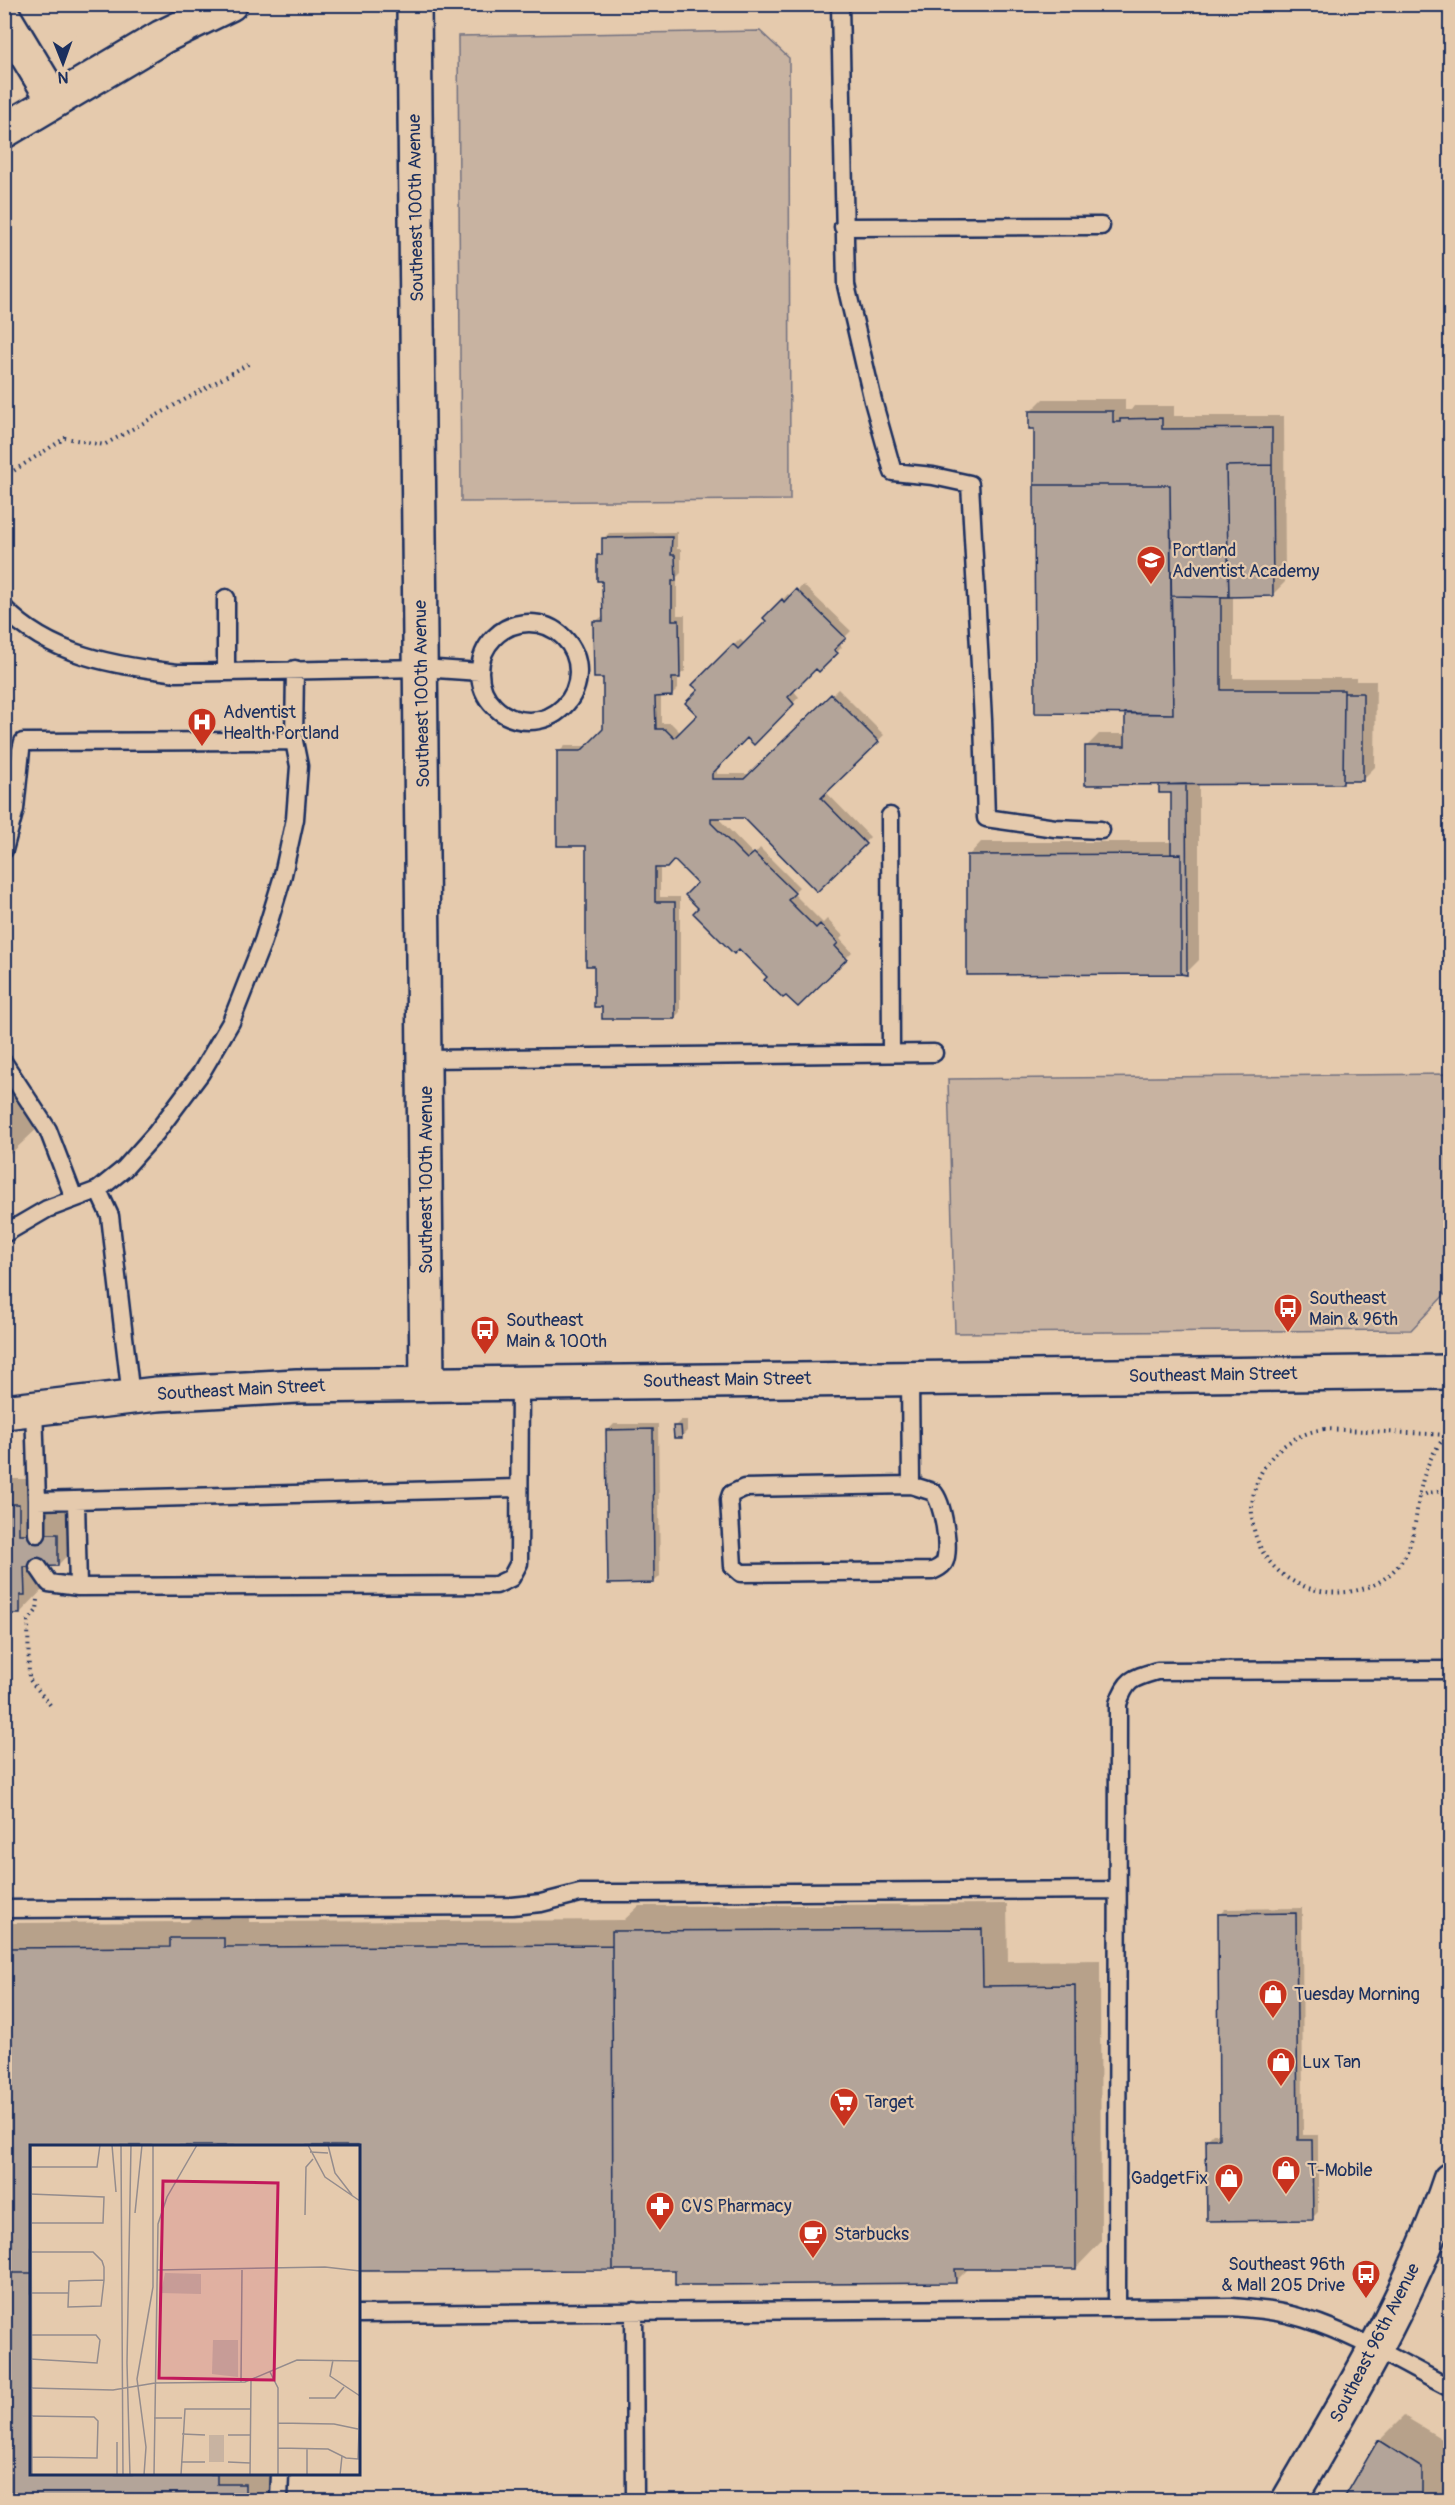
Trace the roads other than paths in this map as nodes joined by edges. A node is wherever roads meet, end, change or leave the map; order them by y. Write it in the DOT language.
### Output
graph roads {
  1 [pos="230,4"];
  2 [pos="414,4"];
  3 [pos="840,4"];
  4 [pos="4,17"];
  5 [pos="54,100"];
  6 [pos="4,131"];
  7 [pos="1101,226"];
  8 [pos="843,227"];
  9 [pos="226,598"];
  10 [pos="4,608"];
  11 [pos="422,668"];
  12 [pos="295,669"];
  13 [pos="226,672"];
  14 [pos="480,672"];
  15 [pos="294,741"];
  16 [pos="890,816"];
  17 [pos="1101,830"];
  18 [pos="4,850"];
  19 [pos="891,1053"];
  20 [pos="934,1053"];
  21 [pos="425,1059"];
  22 [pos="4,1063"];
  23 [pos="98,1191"];
  24 [pos="74,1198"];
  25 [pos="4,1234"];
  26 [pos="1450,1372"];
  27 [pos="910,1378"];
  28 [pos="520,1382"];
  29 [pos="427,1383"];
  30 [pos="131,1397"];
  31 [pos="19,1410"];
  32 [pos="911,1485"];
  33 [pos="519,1488"];
  34 [pos="76,1500"];
  35 [pos="37,1501"];
  36 [pos="37,1534"];
  37 [pos="38,1567"];
  38 [pos="78,1587"];
  39 [pos="1450,1670"];
  40 [pos="1117,1890"];
  41 [pos="4,1909"];
  42 [pos="1450,2180"];
  43 [pos="1117,2308"];
  44 [pos="634,2311"];
  45 [pos="360,2314"];
  46 [pos="1375,2350"];
  47 [pos="1450,2388"];
  48 [pos="280,2475"];
  49 [pos="279,2500"];
  50 [pos="635,2500"];
  51 [pos="1289,2500"];
  1 -- 5 [label="street"];
  2 -- 11 [label="street, Southeast 100th Avenue"];
  3 -- 8 [label="lane"];
  4 -- 5 [label="street"];
  5 -- 6 [label="street"];
  7 -- 8 [label="lane"];
  8 -- 17 [label="lane"];
  9 -- 13 [label="lane"];
  10 -- 13 [label="lane"];
  11 -- 12 [label="lane"];
  11 -- 14 [label="lane"];
  11 -- 21 [label="street, Southeast 100th Avenue"];
  12 -- 13 [label="lane"];
  12 -- 15 [label="lane"];
  14 -- 14 [label="lane"];
  15 -- 18 [label="lane"];
  15 -- 23 [label="lane"];
  16 -- 19 [label="lane"];
  19 -- 20 [label="lane"];
  19 -- 21 [label="lane"];
  21 -- 29 [label="street, Southeast 100th Avenue"];
  22 -- 24 [label="lane"];
  23 -- 24 [label="lane"];
  23 -- 30 [label="lane"];
  24 -- 25 [label="lane"];
  26 -- 27 [label="street, Southeast Main Street"];
  27 -- 28 [label="street, Southeast Main Street"];
  27 -- 32 [label="lane"];
  28 -- 29 [label="street, Southeast Main Street"];
  28 -- 33 [label="lane"];
  29 -- 30 [label="street, Southeast Main Street"];
  30 -- 31 [label="street, Southeast Main Street"];
  31 -- 35 [label="lane"];
  32 -- 32 [label="lane"];
  33 -- 34 [label="lane"];
  33 -- 38 [label="lane"];
  34 -- 35 [label="lane"];
  34 -- 38 [label="lane"];
  35 -- 36 [label="lane"];
  37 -- 38 [label="lane"];
  39 -- 40 [label="lane"];
  40 -- 41 [label="lane"];
  40 -- 43 [label="lane"];
  42 -- 46 [label="street, Southeast 96th Avenue"];
  43 -- 44 [label="lane"];
  43 -- 46 [label="lane"];
  44 -- 45 [label="lane"];
  44 -- 50 [label="lane"];
  46 -- 47 [label="lane"];
  46 -- 51 [label="street, Southeast 96th Avenue"];
  48 -- 49 [label="lane"];
}
